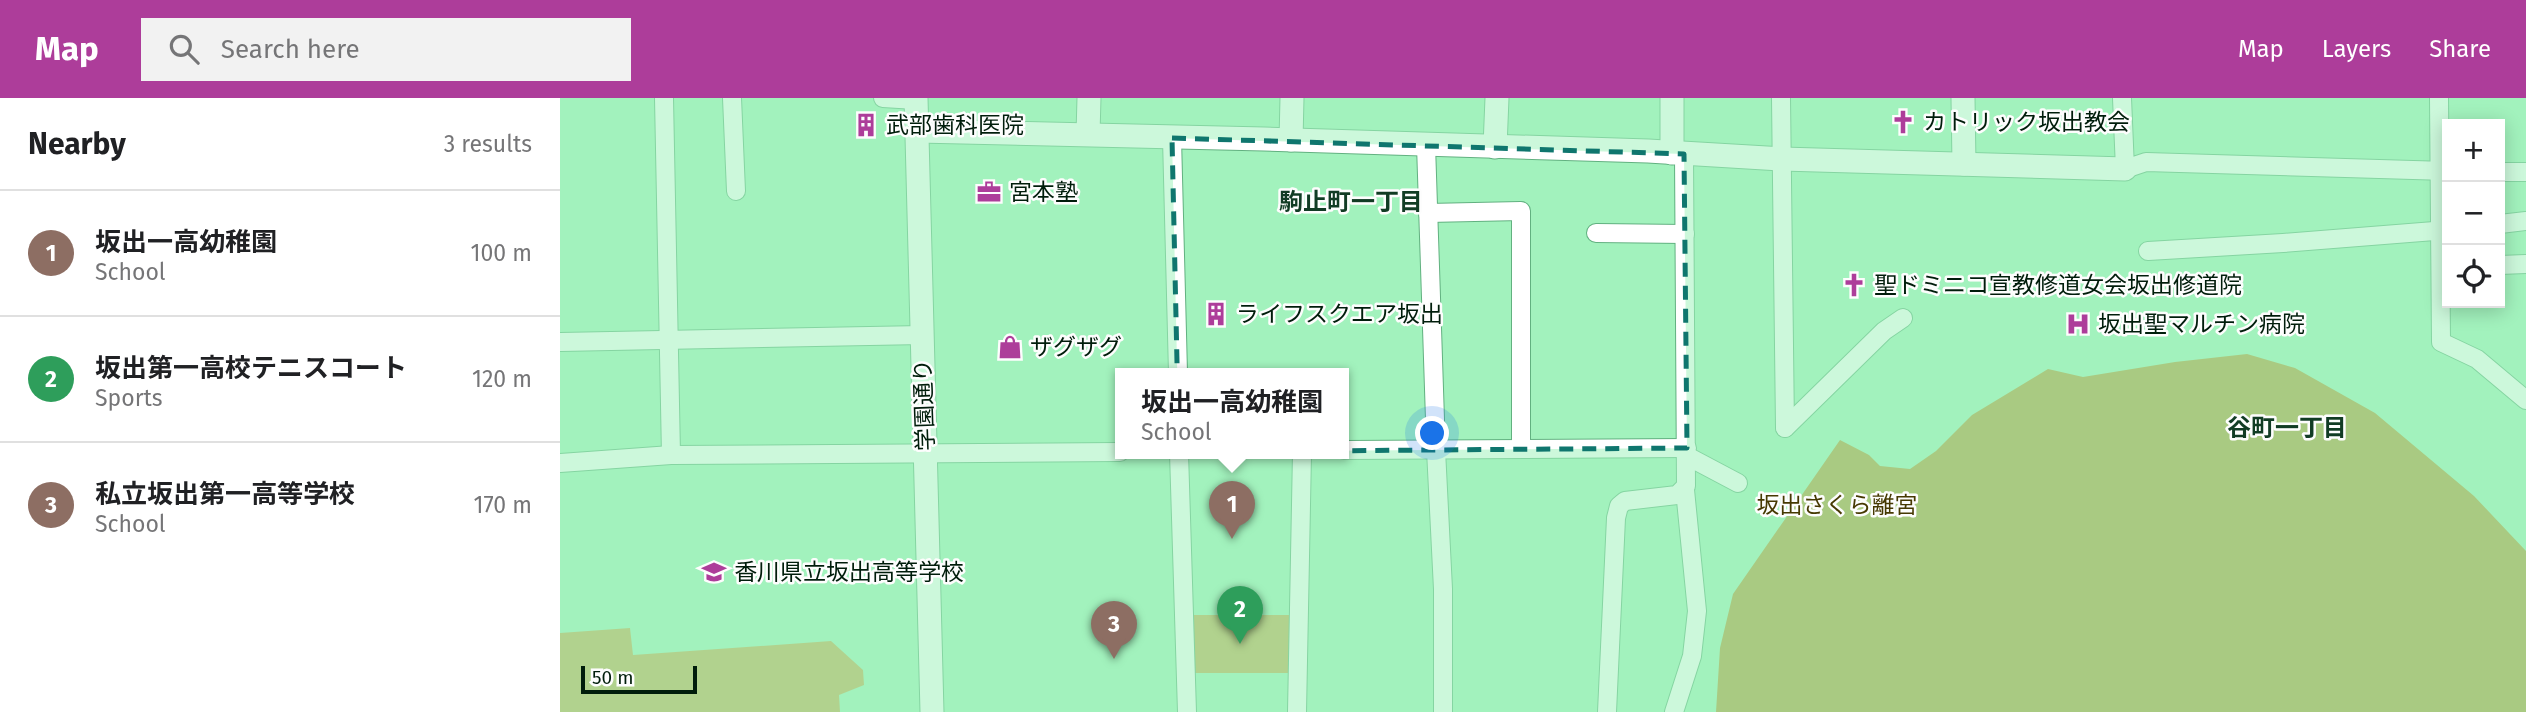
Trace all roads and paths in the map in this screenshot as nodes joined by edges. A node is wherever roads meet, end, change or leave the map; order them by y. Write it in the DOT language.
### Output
graph roads {
  1 [pos="664,98"];
  2 [pos="732,98"];
  3 [pos="883,98"];
  4 [pos="1088,98"];
  5 [pos="1292,98"];
  6 [pos="1497,98"];
  7 [pos="1672,98"];
  8 [pos="1781,98"];
  9 [pos="1963,98"];
  10 [pos="2122,98"];
  11 [pos="2439,98"];
  12 [pos="916,99"];
  13 [pos="918,131"];
  14 [pos="1088,134"];
  15 [pos="1172,138"];
  16 [pos="1292,140"];
  17 [pos="1426,145"];
  18 [pos="1495,147"];
  19 [pos="2442,153"];
  20 [pos="1678,154"];
  21 [pos="1782,159"];
  22 [pos="1964,164"];
  23 [pos="2125,169"];
  24 [pos="2442,171"];
  25 [pos="2505,172"];
  26 [pos="2526,172"];
  27 [pos="736,191"];
  28 [pos="1428,212"];
  29 [pos="2526,221"];
  30 [pos="2505,223"];
  31 [pos="2442,230"];
  32 [pos="1596,233"];
  33 [pos="1685,234"];
  34 [pos="2444,245"];
  35 [pos="2148,251"];
  36 [pos="2526,264"];
  37 [pos="2505,265"];
  38 [pos="1903,318"];
  39 [pos="922,335"];
  40 [pos="670,341"];
  41 [pos="560,342"];
  42 [pos="1178,368"];
  43 [pos="2526,400"];
  44 [pos="1521,449"];
  45 [pos="1349,450"];
  46 [pos="1436,450"];
  47 [pos="926,452"];
  48 [pos="1115,452"];
  49 [pos="1686,452"];
  50 [pos="671,454"];
  51 [pos="1179,459"];
  52 [pos="1302,459"];
  53 [pos="560,463"];
  54 [pos="1738,483"];
  55 [pos="1685,490"];
  56 [pos="932,712"];
  57 [pos="1188,712"];
  58 [pos="1297,712"];
  59 [pos="1443,712"];
  60 [pos="1607,712"];
  61 [pos="1674,712"];
  1 -- 40 [label="street"];
  2 -- 27 [label="street"];
  3 -- 12 [label="street"];
  4 -- 14 [label="street"];
  5 -- 16 [label="street"];
  6 -- 18 [label="street"];
  7 -- 20 [label="street"];
  8 -- 21 [label="street"];
  9 -- 22 [label="street"];
  10 -- 23 [label="street"];
  11 -- 19 [label="street"];
  12 -- 13 [label="street, 学園通り"];
  13 -- 14 [label="street"];
  13 -- 39 [label="street, 学園通り"];
  14 -- 15 [label="street"];
  15 -- 16 [label="street"];
  15 -- 42 [label="street"];
  16 -- 17 [label="street"];
  17 -- 18 [label="street"];
  17 -- 28 [label="street"];
  18 -- 20 [label="street"];
  20 -- 21 [label="street"];
  20 -- 33 [label="street"];
  21 -- 22 [label="street"];
  21 -- 38 [label="street"];
  22 -- 23 [label="street"];
  23 -- 24 [label="street"];
  25 -- 26 [label="street"];
  28 -- 44 [label="street"];
  28 -- 46 [label="street"];
  29 -- 30 [label="street"];
  31 -- 35 [label="street"];
  32 -- 33 [label="street"];
  33 -- 49 [label="street"];
  34 -- 43 [label="street"];
  36 -- 37 [label="street"];
  39 -- 40 [label="street"];
  39 -- 47 [label="street, 学園通り"];
  40 -- 41 [label="street"];
  40 -- 50 [label="street"];
  44 -- 46 [label="street"];
  44 -- 49 [label="street"];
  45 -- 46 [label="street"];
  46 -- 59 [label="street"];
  47 -- 48 [label="street"];
  47 -- 50 [label="street"];
  47 -- 56 [label="street, 学園通り"];
  49 -- 54 [label="street"];
  49 -- 55 [label="street"];
  50 -- 53 [label="street"];
  51 -- 57 [label="street"];
  52 -- 58 [label="street"];
  55 -- 60 [label="street"];
  55 -- 61 [label="street"];
}
